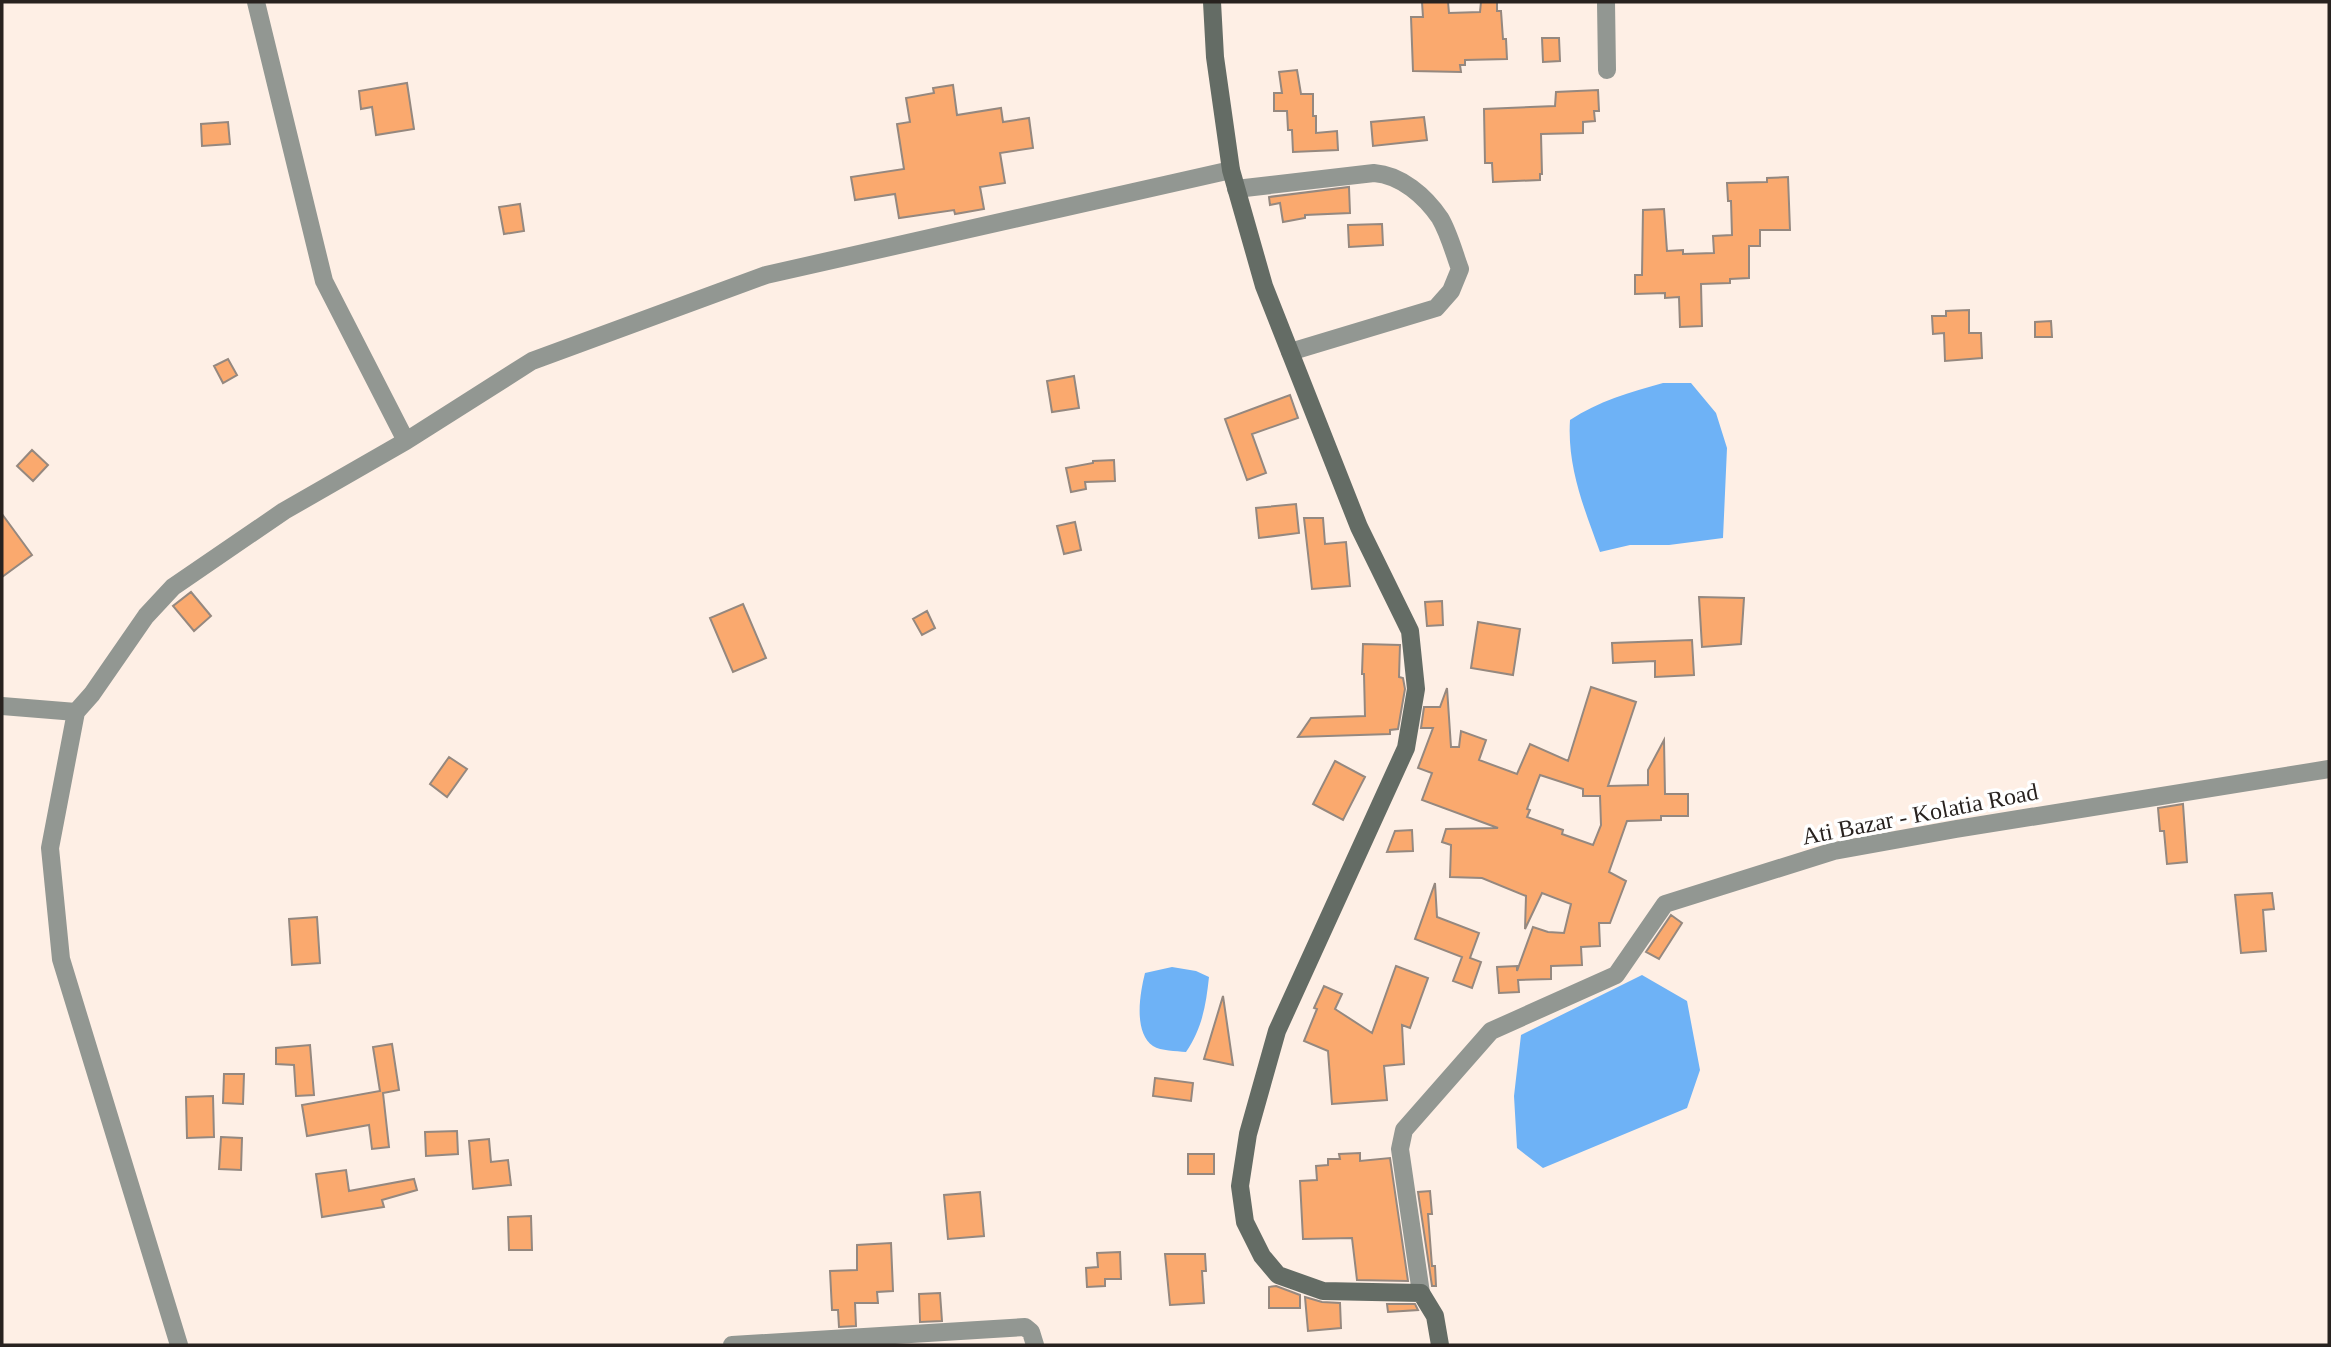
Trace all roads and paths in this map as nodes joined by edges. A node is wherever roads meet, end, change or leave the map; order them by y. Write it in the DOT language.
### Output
graph roads {
  1 [pos="256,2"];
  2 [pos="1212,2"];
  3 [pos="1606,2"];
  4 [pos="1607,70"];
  5 [pos="1231,170"];
  6 [pos="1237,189"];
  7 [pos="1290,352"];
  8 [pos="405,441"];
  9 [pos="2,706"];
  10 [pos="76,712"];
  11 [pos="2329,769"];
  12 [pos="1421,1293"];
  13 [pos="179,1345"];
  14 [pos="733,1345"];
  15 [pos="1035,1345"];
  16 [pos="1440,1345"];
  1 -- 8 [label="street"];
  2 -- 5 [label="main road"];
  3 -- 4 [label="street"];
  5 -- 6 [label="main road"];
  5 -- 8 [label="street"];
  6 -- 7 [label="main road"];
  6 -- 7 [label="street"];
  7 -- 12 [label="main road"];
  8 -- 10 [label="street"];
  9 -- 10 [label="street"];
  10 -- 13 [label="street"];
  11 -- 12 [label="street, Ati Bazar - Kolatia Road"];
  12 -- 16 [label="main road"];
  14 -- 15 [label="street"];
}
